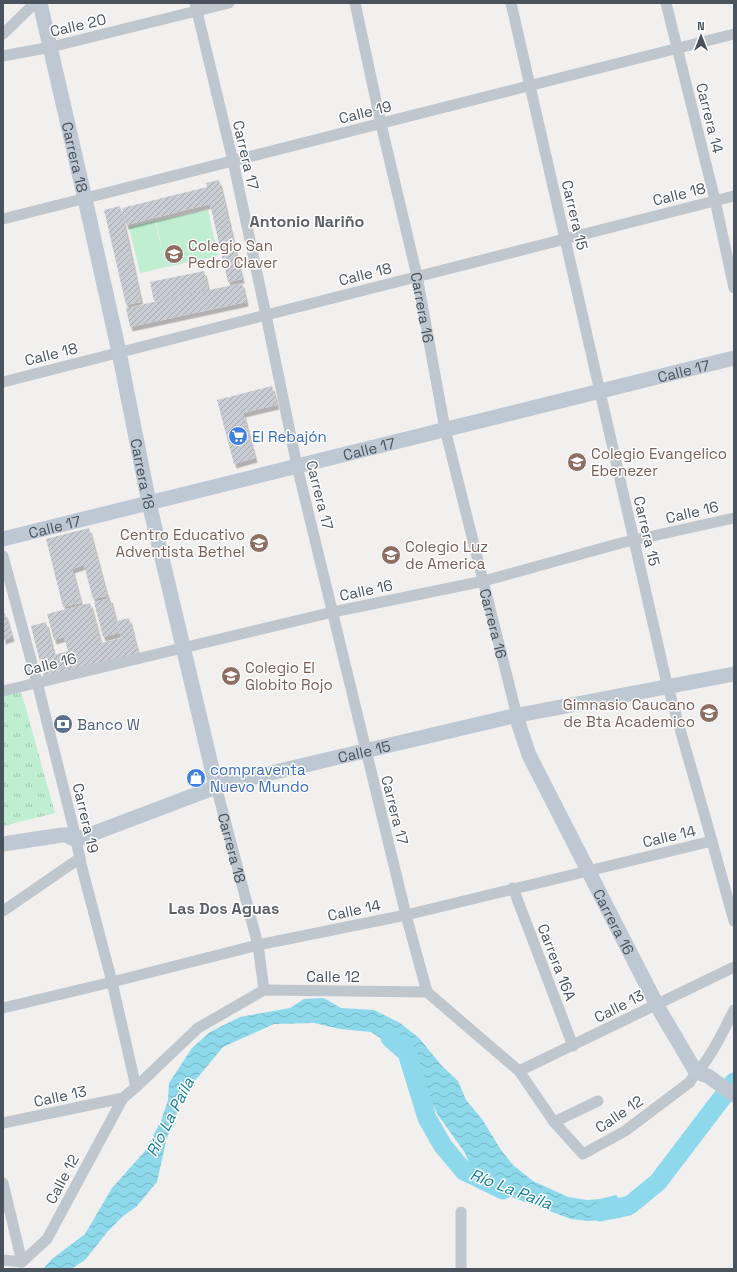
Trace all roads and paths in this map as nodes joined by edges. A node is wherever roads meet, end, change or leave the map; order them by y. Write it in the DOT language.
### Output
graph roads {
  1 [pos="35,3"];
  2 [pos="40,3"];
  3 [pos="229,3"];
  4 [pos="355,3"];
  5 [pos="511,3"];
  6 [pos="666,3"];
  7 [pos="195,7"];
  8 [pos="3,34"];
  9 [pos="734,34"];
  10 [pos="51,47"];
  11 [pos="678,49"];
  12 [pos="3,56"];
  13 [pos="530,86"];
  14 [pos="381,124"];
  15 [pos="233,161"];
  16 [pos="734,196"];
  17 [pos="85,199"];
  18 [pos="715,200"];
  19 [pos="3,219"];
  20 [pos="565,239"];
  21 [pos="417,276"];
  22 [pos="734,288"];
  23 [pos="266,315"];
  24 [pos="118,352"];
  25 [pos="734,358"];
  26 [pos="3,382"];
  27 [pos="600,391"];
  28 [pos="445,429"];
  29 [pos="297,466"];
  30 [pos="149,503"];
  31 [pos="734,518"];
  32 [pos="3,539"];
  33 [pos="634,540"];
  34 [pos="3,556"];
  35 [pos="484,581"];
  36 [pos="333,612"];
  37 [pos="182,647"];
  38 [pos="734,674"];
  39 [pos="37,682"];
  40 [pos="668,687"];
  41 [pos="3,691"];
  42 [pos="517,716"];
  43 [pos="366,750"];
  44 [pos="216,786"];
  45 [pos="76,840"];
  46 [pos="712,841"];
  47 [pos="3,844"];
  48 [pos="80,858"];
  49 [pos="589,871"];
  50 [pos="513,888"];
  51 [pos="3,912"];
  52 [pos="406,914"];
  53 [pos="734,921"];
  54 [pos="258,945"];
  55 [pos="734,967"];
  56 [pos="112,982"];
  57 [pos="264,990"];
  58 [pos="427,992"];
  59 [pos="657,1003"];
  60 [pos="3,1008"];
  61 [pos="734,1010"];
  62 [pos="573,1046"];
  63 [pos="519,1071"];
  64 [pos="702,1074"];
  65 [pos="136,1087"];
  66 [pos="734,1095"];
  67 [pos="123,1098"];
  68 [pos="598,1101"];
  69 [pos="554,1122"];
  70 [pos="3,1123"];
  71 [pos="3,1183"];
  72 [pos="461,1212"];
  73 [pos="3,1260"];
  74 [pos="22,1262"];
  75 [pos="461,1269"];
  1 -- 8 [label="street"];
  2 -- 10 [label="street, Carrera 18"];
  3 -- 7 [label="street, Calle 20"];
  4 -- 14 [label="street, Carrera 16"];
  5 -- 13 [label="street, Carrera 15"];
  6 -- 11 [label="street, Carrera 14"];
  7 -- 10 [label="street, Calle 20"];
  7 -- 15 [label="street, Carrera 17"];
  9 -- 11 [label="street, Calle 19"];
  10 -- 12 [label="street, Calle 20"];
  10 -- 17 [label="street, Carrera 18"];
  11 -- 13 [label="street, Calle 19"];
  11 -- 18 [label="street, Carrera 14"];
  13 -- 14 [label="street, Calle 19"];
  13 -- 20 [label="street, Carrera 15"];
  14 -- 15 [label="street, Calle 19"];
  14 -- 21 [label="street, Carrera 16"];
  15 -- 17 [label="street, Calle 19"];
  15 -- 23 [label="street, Carrera 17"];
  16 -- 18 [label="street, Calle 18"];
  17 -- 19 [label="street, Calle 19"];
  17 -- 24 [label="street, Carrera 18"];
  18 -- 20 [label="street, Calle 18"];
  18 -- 22 [label="street, Carrera 14"];
  20 -- 21 [label="street, Calle 18"];
  20 -- 27 [label="street, Carrera 15"];
  21 -- 23 [label="street, Calle 18"];
  21 -- 28 [label="street, Carrera 16"];
  23 -- 24 [label="street, Calle 18"];
  23 -- 29 [label="street, Carrera 17"];
  24 -- 26 [label="street, Calle 18"];
  24 -- 30 [label="street, Carrera 18"];
  25 -- 27 [label="street, Calle 17"];
  27 -- 28 [label="street, Calle 17"];
  27 -- 33 [label="street, Carrera 15"];
  28 -- 29 [label="street, Calle 17"];
  28 -- 35 [label="street, Carrera 16"];
  29 -- 30 [label="street, Calle 17"];
  29 -- 36 [label="street, Carrera 17"];
  30 -- 32 [label="street, Calle 17"];
  30 -- 37 [label="street, Carrera 18"];
  31 -- 33 [label="street, Calle 16"];
  33 -- 35 [label="street, Calle 16"];
  33 -- 40 [label="street, Carrera 15"];
  34 -- 39 [label="street, Carrera 19"];
  35 -- 36 [label="street, Calle 16"];
  35 -- 42 [label="street, Carrera 16"];
  36 -- 37 [label="street, Calle 16"];
  36 -- 43 [label="street, Carrera 17"];
  37 -- 39 [label="street, Calle 16"];
  37 -- 44 [label="street, Carrera 18"];
  38 -- 40 [label="street, Calle 15"];
  39 -- 41 [label="street, Calle 16"];
  39 -- 45 [label="street, Carrera 19"];
  40 -- 42 [label="street, Calle 15"];
  40 -- 46 [label="street, Carrera 15"];
  42 -- 43 [label="street, Calle 15"];
  42 -- 49 [label="street, Carrera 16"];
  43 -- 44 [label="street, Calle 15"];
  43 -- 52 [label="street, Carrera 17"];
  44 -- 45 [label="street, Calle 15"];
  44 -- 54 [label="street, Carrera 18"];
  45 -- 47 [label="street"];
  45 -- 48 [label="street, Carrera 19"];
  46 -- 49 [label="street, Calle 14"];
  46 -- 53 [label="street, Carrera 15"];
  48 -- 51 [label="street"];
  48 -- 56 [label="street, Carrera 19"];
  49 -- 50 [label="street, Calle 14"];
  49 -- 59 [label="street, Carrera 16"];
  50 -- 52 [label="street, Calle 14"];
  50 -- 62 [label="street, Carrera 16A"];
  52 -- 54 [label="street, Calle 14"];
  52 -- 58 [label="street, Carrera 17"];
  54 -- 56 [label="street, Calle 14"];
  54 -- 57 [label="street, Carrera 18"];
  55 -- 59 [label="street, Calle 13"];
  56 -- 60 [label="street, Calle 14"];
  56 -- 65 [label="street, Carrera 19"];
  57 -- 58 [label="street, Calle 12"];
  57 -- 65 [label="street, Calle 12"];
  58 -- 63 [label="street, Calle 12"];
  59 -- 62 [label="street, Calle 13"];
  59 -- 64 [label="street, Carrera 16"];
  61 -- 64 [label="street"];
  62 -- 63 [label="street, Calle 13"];
  63 -- 69 [label="street, Calle 12"];
  64 -- 66 [label="street, Carrera 16"];
  64 -- 69 [label="street, Calle 12"];
  65 -- 67 [label="street, Calle 12"];
  67 -- 70 [label="street, Calle 13"];
  67 -- 74 [label="street, Calle 12"];
  68 -- 69 [label="street"];
  71 -- 74 [label="street"];
  72 -- 75 [label="street"];
  73 -- 74 [label="street"];
}
